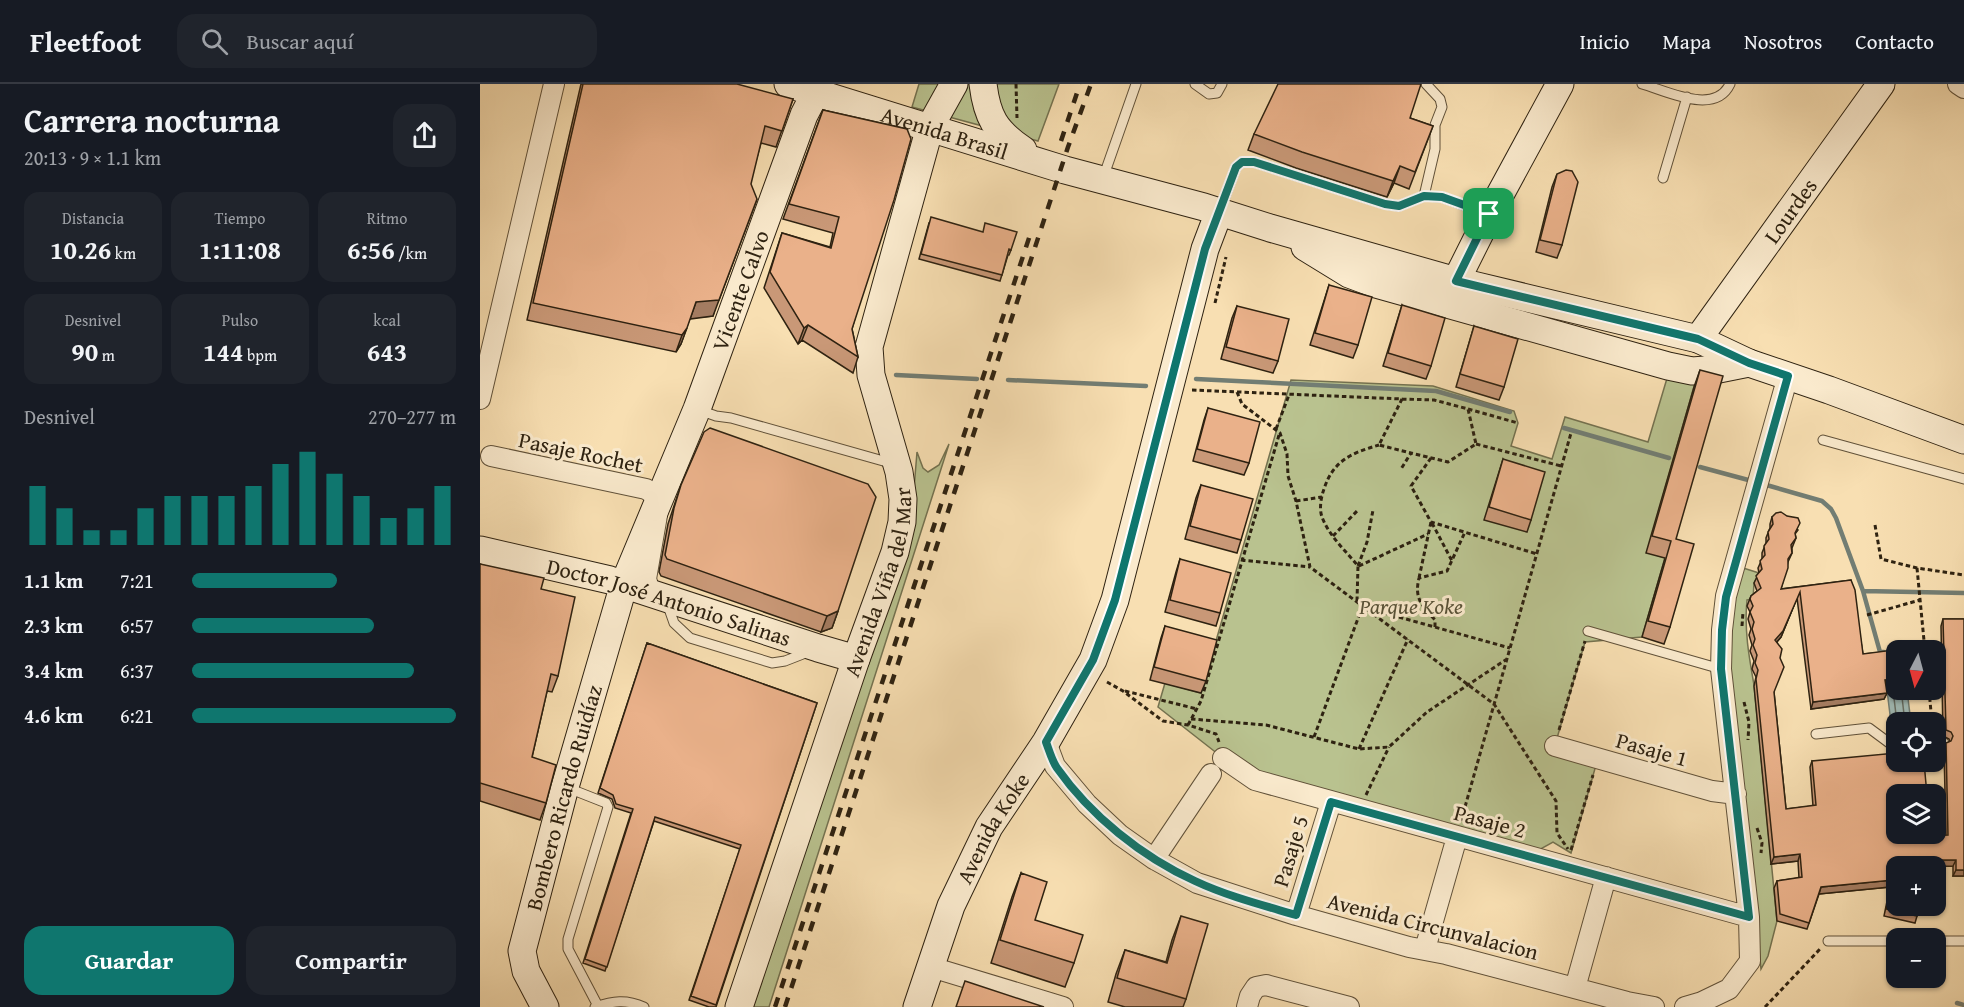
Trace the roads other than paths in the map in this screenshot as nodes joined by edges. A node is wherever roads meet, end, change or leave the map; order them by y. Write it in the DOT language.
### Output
graph roads {
  1 [pos="554,84"];
  2 [pos="788,84"];
  3 [pos="954,84"];
  4 [pos="983,84"];
  5 [pos="1136,84"];
  6 [pos="1195,84"];
  7 [pos="1222,84"];
  8 [pos="1426,84"];
  9 [pos="1560,84"];
  10 [pos="1642,84"];
  11 [pos="1730,84"];
  12 [pos="1881,84"];
  13 [pos="1958,84"];
  14 [pos="818,88"];
  15 [pos="1964,88"];
  16 [pos="1688,97"];
  17 [pos="930,127"];
  18 [pos="1065,170"];
  19 [pos="1663,178"];
  20 [pos="1102,181"];
  21 [pos="1424,196"];
  22 [pos="1219,212"];
  23 [pos="1489,214"];
  24 [pos="1270,228"];
  25 [pos="1456,281"];
  26 [pos="1376,284"];
  27 [pos="1698,339"];
  28 [pos="1749,363"];
  29 [pos="1788,376"];
  30 [pos="480,399"];
  31 [pos="697,409"];
  32 [pos="1823,440"];
  33 [pos="1964,440"];
  34 [pos="491,456"];
  35 [pos="898,465"];
  36 [pos="1964,479"];
  37 [pos="660,498"];
  38 [pos="480,550"];
  39 [pos="624,584"];
  40 [pos="657,595"];
  41 [pos="1588,632"];
  42 [pos="856,659"];
  43 [pos="1721,669"];
  44 [pos="1816,734"];
  45 [pos="1886,741"];
  46 [pos="1046,742"];
  47 [pos="1555,746"];
  48 [pos="1223,758"];
  49 [pos="1211,774"];
  50 [pos="565,787"];
  51 [pos="1736,794"];
  52 [pos="1331,802"];
  53 [pos="1457,837"];
  54 [pos="1154,859"];
  55 [pos="1606,877"];
  56 [pos="1296,915"];
  57 [pos="1749,917"];
  58 [pos="1828,940"];
  59 [pos="1886,941"];
  60 [pos="1946,941"];
  61 [pos="1964,942"];
  62 [pos="1425,949"];
  63 [pos="931,967"];
  64 [pos="1575,988"];
  65 [pos="597,1006"];
  66 [pos="545,1007"];
  67 [pos="644,1007"];
  68 [pos="739,1007"];
  69 [pos="917,1007"];
  70 [pos="1062,1007"];
  71 [pos="1247,1007"];
  72 [pos="1349,1007"];
  73 [pos="1654,1007"];
  74 [pos="1685,1007"];
  1 -- 30 [label="street"];
  2 -- 14 [label="street, Avenida Brasil"];
  3 -- 17 [label="street, Avenida Viña del Mar"];
  4 -- 18 [label="street"];
  5 -- 20 [label="lane"];
  6 -- 7 [label="lane"];
  8 -- 21 [label="lane"];
  9 -- 23 [label="street"];
  10 -- 16 [label="lane"];
  11 -- 16 [label="lane"];
  12 -- 27 [label="street, Lourdes"];
  13 -- 15 [label="street"];
  14 -- 17 [label="street, Avenida Brasil"];
  14 -- 31 [label="street, Vicente Calvo"];
  16 -- 19 [label="lane"];
  17 -- 18 [label="street, Avenida Brasil"];
  17 -- 35 [label="street, Avenida Viña del Mar"];
  18 -- 20 [label="street"];
  20 -- 22 [label="street"];
  21 -- 22 [label="lane"];
  21 -- 23 [label="lane"];
  22 -- 24 [label="street"];
  22 -- 46 [label="street, Avenida Koke"];
  23 -- 25 [label="street"];
  24 -- 25 [label="street"];
  24 -- 26 [label="street"];
  25 -- 26 [label="street"];
  25 -- 27 [label="street"];
  26 -- 28 [label="street"];
  27 -- 28 [label="street"];
  28 -- 29 [label="street"];
  29 -- 33 [label="street"];
  29 -- 43 [label="street"];
  31 -- 35 [label="lane"];
  31 -- 37 [label="street, Vicente Calvo"];
  32 -- 36 [label="lane"];
  34 -- 37 [label="street, Pasaje Rochet"];
  35 -- 42 [label="street, Avenida Viña del Mar"];
  37 -- 39 [label="street, Vicente Calvo"];
  37 -- 40 [label="street, Vicente Calvo"];
  38 -- 39 [label="street, Doctor José Antonio Salinas"];
  39 -- 40 [label="street, Doctor José Antonio Salinas"];
  39 -- 50 [label="street, Bombero Ricardo Ruidíaz"];
  40 -- 42 [label="street, Doctor José Antonio Salinas"];
  41 -- 43 [label="lane"];
  42 -- 68 [label="street, Avenida Viña del Mar"];
  43 -- 51 [label="street"];
  44 -- 45 [label="lane"];
  46 -- 54 [label="street, Avenida Circunvalacion"];
  46 -- 63 [label="street, Avenida Koke"];
  47 -- 51 [label="street, Pasaje 1"];
  48 -- 52 [label="street, Pasaje 2"];
  49 -- 54 [label="street"];
  50 -- 65 [label="lane"];
  50 -- 66 [label="street, Bombero Ricardo Ruidíaz"];
  51 -- 57 [label="street"];
  52 -- 53 [label="street, Pasaje 2"];
  52 -- 56 [label="street, Pasaje 5"];
  53 -- 55 [label="street, Pasaje 2"];
  53 -- 62 [label="street"];
  54 -- 56 [label="street, Avenida Circunvalacion"];
  55 -- 57 [label="street, Pasaje 2"];
  55 -- 64 [label="street"];
  56 -- 62 [label="street, Avenida Circunvalacion"];
  57 -- 74 [label="street"];
  58 -- 59 [label="lane"];
  60 -- 61 [label="lane"];
  62 -- 64 [label="street, Avenida Circunvalacion"];
  63 -- 69 [label="street, Avenida Koke"];
  63 -- 70 [label="street"];
  64 -- 73 [label="street, Avenida Circunvalacion"];
  65 -- 67 [label="lane"];
  71 -- 72 [label="street"];
}
